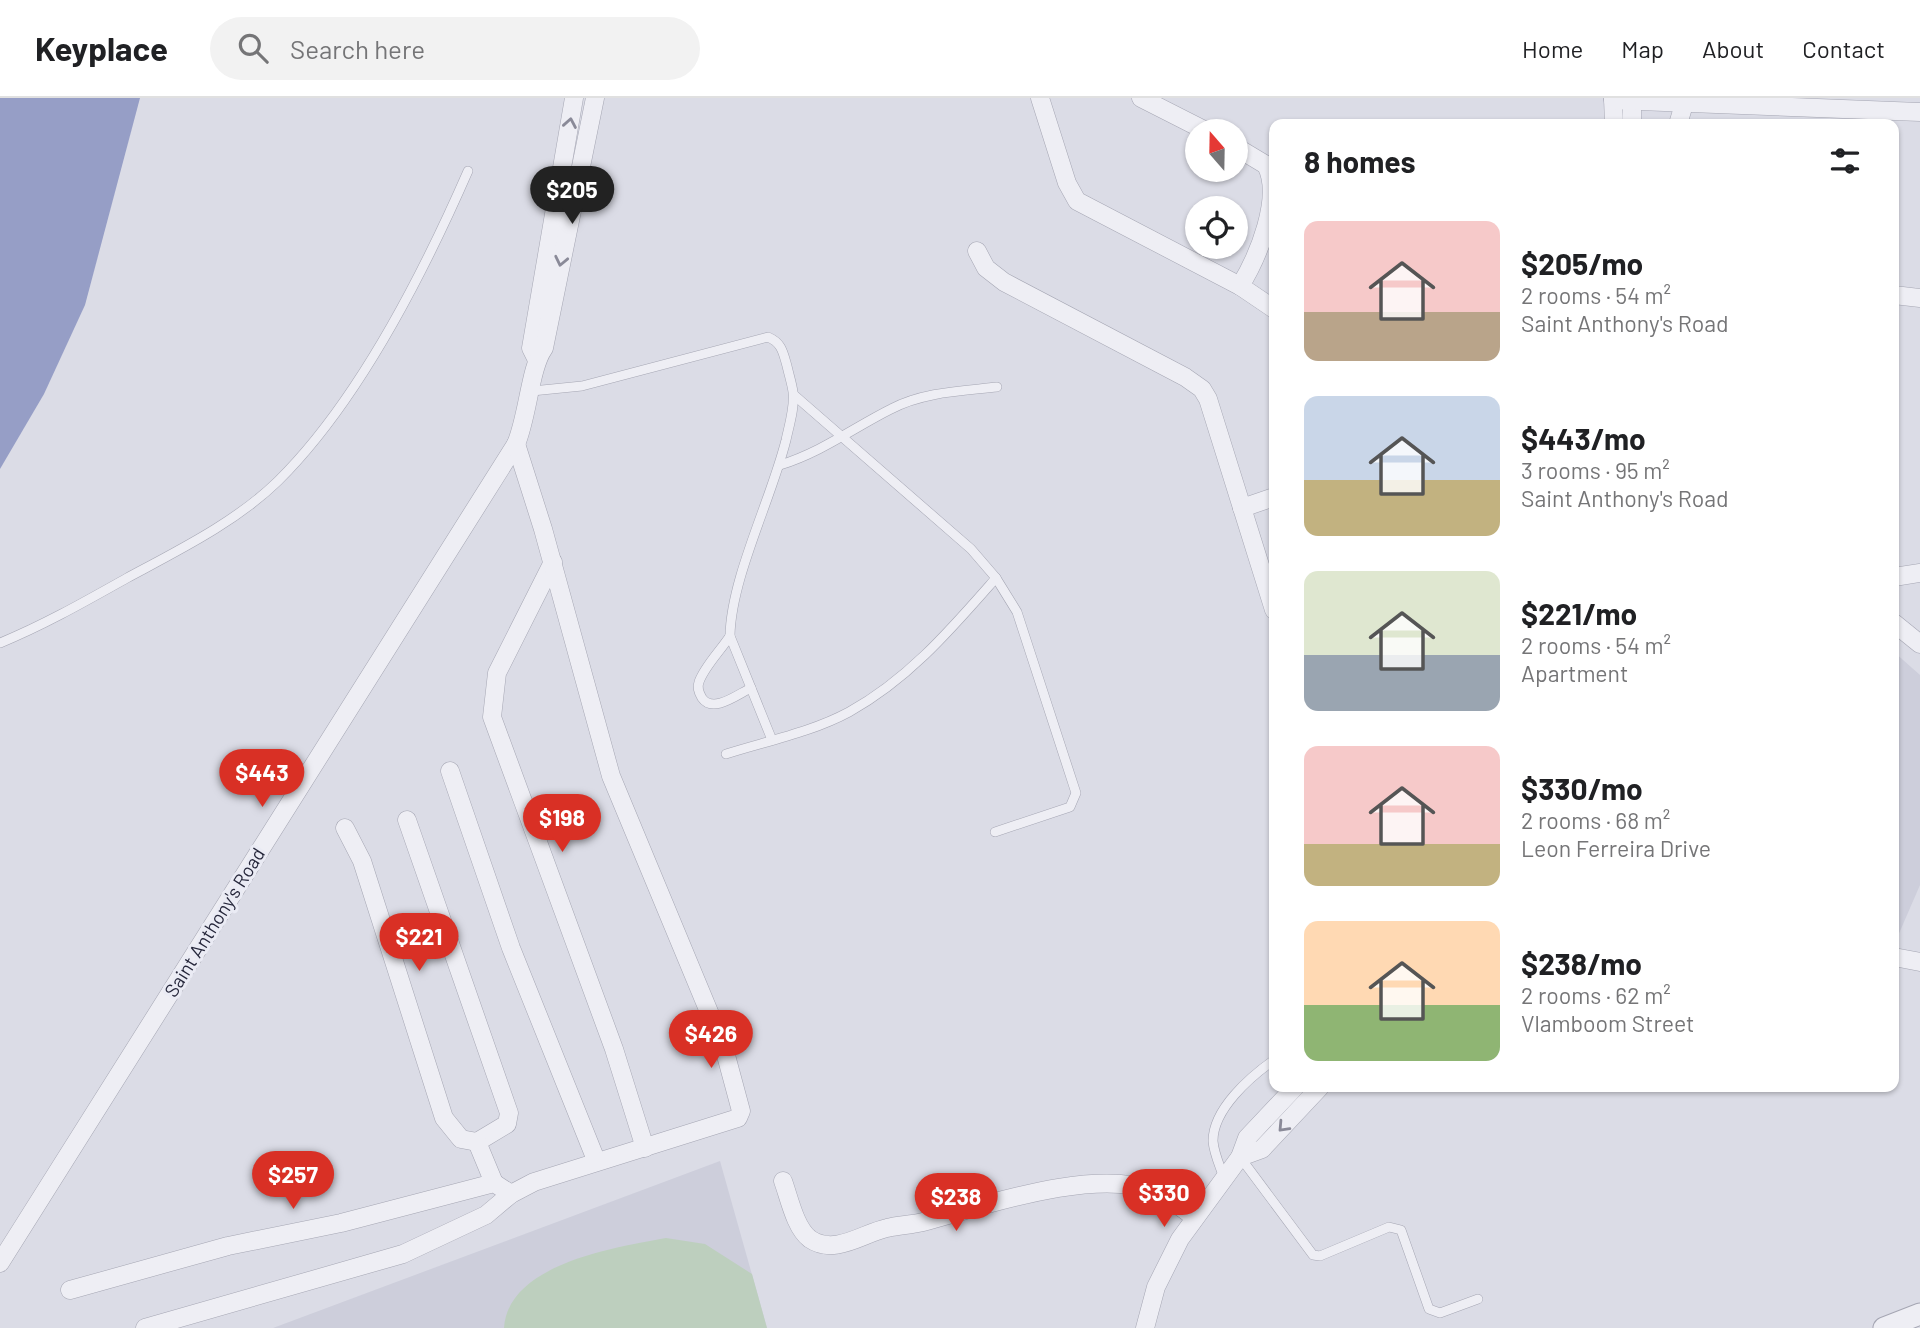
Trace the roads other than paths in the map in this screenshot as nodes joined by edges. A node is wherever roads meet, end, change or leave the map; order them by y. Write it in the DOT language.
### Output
graph roads {
  1 [pos="574,98"];
  2 [pos="595,98"];
  3 [pos="1041,98"];
  4 [pos="1141,98"];
  5 [pos="1613,99"];
  6 [pos="1632,99"];
  7 [pos="1685,101"];
  8 [pos="1920,112"];
  9 [pos="1614,119"];
  10 [pos="1632,119"];
  11 [pos="1680,119"];
  12 [pos="1185,120"];
  13 [pos="1248,154"];
  14 [pos="468,171"];
  15 [pos="1269,177"];
  16 [pos="1269,199"];
  17 [pos="977,251"];
  18 [pos="1240,286"];
  19 [pos="1899,296"];
  20 [pos="1920,298"];
  21 [pos="1269,306"];
  22 [pos="536,358"];
  23 [pos="997,387"];
  24 [pos="532,391"];
  25 [pos="794,395"];
  26 [pos="844,438"];
  27 [pos="516,444"];
  28 [pos="780,465"];
  29 [pos="1269,499"];
  30 [pos="1242,508"];
  31 [pos="553,562"];
  32 [pos="1920,572"];
  33 [pos="1899,576"];
  34 [pos="996,578"];
  35 [pos="1269,594"];
  36 [pos="1899,627"];
  37 [pos="730,636"];
  38 [pos="0,643"];
  39 [pos="1920,644"];
  40 [pos="751,688"];
  41 [pos="772,740"];
  42 [pos="726,754"];
  43 [pos="450,771"];
  44 [pos="407,820"];
  45 [pos="345,828"];
  46 [pos="995,832"];
  47 [pos="1899,958"];
  48 [pos="1920,962"];
  49 [pos="1269,1063"];
  50 [pos="1290,1092"];
  51 [pos="1315,1092"];
  52 [pos="477,1142"];
  53 [pos="645,1147"];
  54 [pos="1240,1157"];
  55 [pos="596,1160"];
  56 [pos="1224,1178"];
  57 [pos="783,1181"];
  58 [pos="494,1183"];
  59 [pos="510,1194"];
  60 [pos="1194,1217"];
  61 [pos="0,1263"];
  62 [pos="70,1290"];
  63 [pos="1478,1299"];
  64 [pos="1920,1314"];
  65 [pos="145,1328"];
  66 [pos="1145,1328"];
  67 [pos="1884,1328"];
  22 -- 1 [label="street, one-way"];
  2 -- 22 [label="street, one-way"];
  3 -- 18 [label="street"];
  4 -- 12 [label="street"];
  5 -- 6 [label="street"];
  5 -- 9 [label="street"];
  6 -- 7 [label="street"];
  6 -- 10 [label="street"];
  7 -- 8 [label="street"];
  7 -- 11 [label="street"];
  13 -- 15 [label="street"];
  14 -- 38 [label="lane"];
  16 -- 18 [label="street"];
  17 -- 30 [label="street"];
  18 -- 21 [label="street"];
  19 -- 20 [label="street"];
  22 -- 24 [label="street, Saint Anthony's Road"];
  23 -- 26 [label="lane"];
  24 -- 25 [label="lane"];
  24 -- 27 [label="street, Saint Anthony's Road"];
  25 -- 26 [label="lane"];
  25 -- 28 [label="lane"];
  26 -- 28 [label="lane"];
  26 -- 34 [label="lane"];
  27 -- 31 [label="street"];
  27 -- 61 [label="street, Saint Anthony's Road"];
  28 -- 37 [label="lane"];
  29 -- 30 [label="street"];
  30 -- 35 [label="street"];
  31 -- 53 [label="street"];
  31 -- 53 [label="street"];
  32 -- 33 [label="street"];
  34 -- 41 [label="lane"];
  34 -- 46 [label="lane"];
  36 -- 39 [label="street"];
  37 -- 40 [label="lane"];
  37 -- 40 [label="lane"];
  40 -- 41 [label="lane"];
  41 -- 42 [label="lane"];
  43 -- 55 [label="street"];
  44 -- 52 [label="street"];
  45 -- 52 [label="street"];
  47 -- 48 [label="street"];
  49 -- 56 [label="lane"];
  50 -- 54 [label="street"];
  51 -- 54 [label="street, one-way"];
  52 -- 58 [label="street"];
  53 -- 55 [label="street"];
  54 -- 56 [label="street"];
  54 -- 63 [label="lane"];
  55 -- 59 [label="street"];
  56 -- 60 [label="street"];
  57 -- 60 [label="street"];
  58 -- 59 [label="street"];
  58 -- 62 [label="street"];
  59 -- 65 [label="street"];
  60 -- 66 [label="street"];
  64 -- 67 [label="street"];
}
